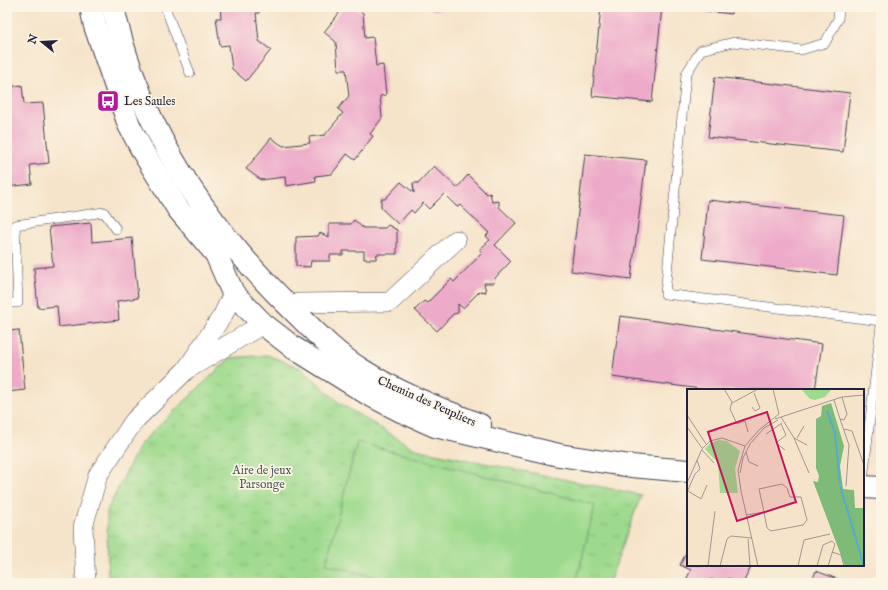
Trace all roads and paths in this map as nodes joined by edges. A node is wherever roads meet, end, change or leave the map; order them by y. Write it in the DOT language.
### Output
graph roads {
  1 [pos="91,7"];
  2 [pos="113,7"];
  3 [pos="166,7"];
  4 [pos="840,7"];
  5 [pos="190,73"];
  6 [pos="116,228"];
  7 [pos="456,240"];
  8 [pos="274,292"];
  9 [pos="233,293"];
  10 [pos="7,304"];
  11 [pos="292,309"];
  12 [pos="881,321"];
  13 [pos="263,324"];
  14 [pos="881,326"];
  15 [pos="186,370"];
  16 [pos="559,455"];
  17 [pos="864,470"];
  18 [pos="687,471"];
  19 [pos="864,487"];
  20 [pos="881,488"];
  21 [pos="86,583"];
  1 -- 9 [label="street, Chemin des Peupliers"];
  2 -- 8 [label="street, Chemin des Peupliers"];
  3 -- 5 [label="lane"];
  4 -- 12 [label="lane"];
  6 -- 10 [label="lane"];
  7 -- 11 [label="street"];
  8 -- 9 [label="street"];
  8 -- 11 [label="street, Chemin des Peupliers"];
  8 -- 13 [label="street"];
  9 -- 13 [label="street, Chemin des Peupliers"];
  9 -- 15 [label="street"];
  11 -- 16 [label="street, Chemin des Peupliers"];
  13 -- 15 [label="street"];
  13 -- 16 [label="street, Chemin des Peupliers"];
  14 -- 17 [label="lane"];
  15 -- 21 [label="street"];
  16 -- 18 [label="street, Chemin des Peupliers"];
  19 -- 20 [label="street"];
}
